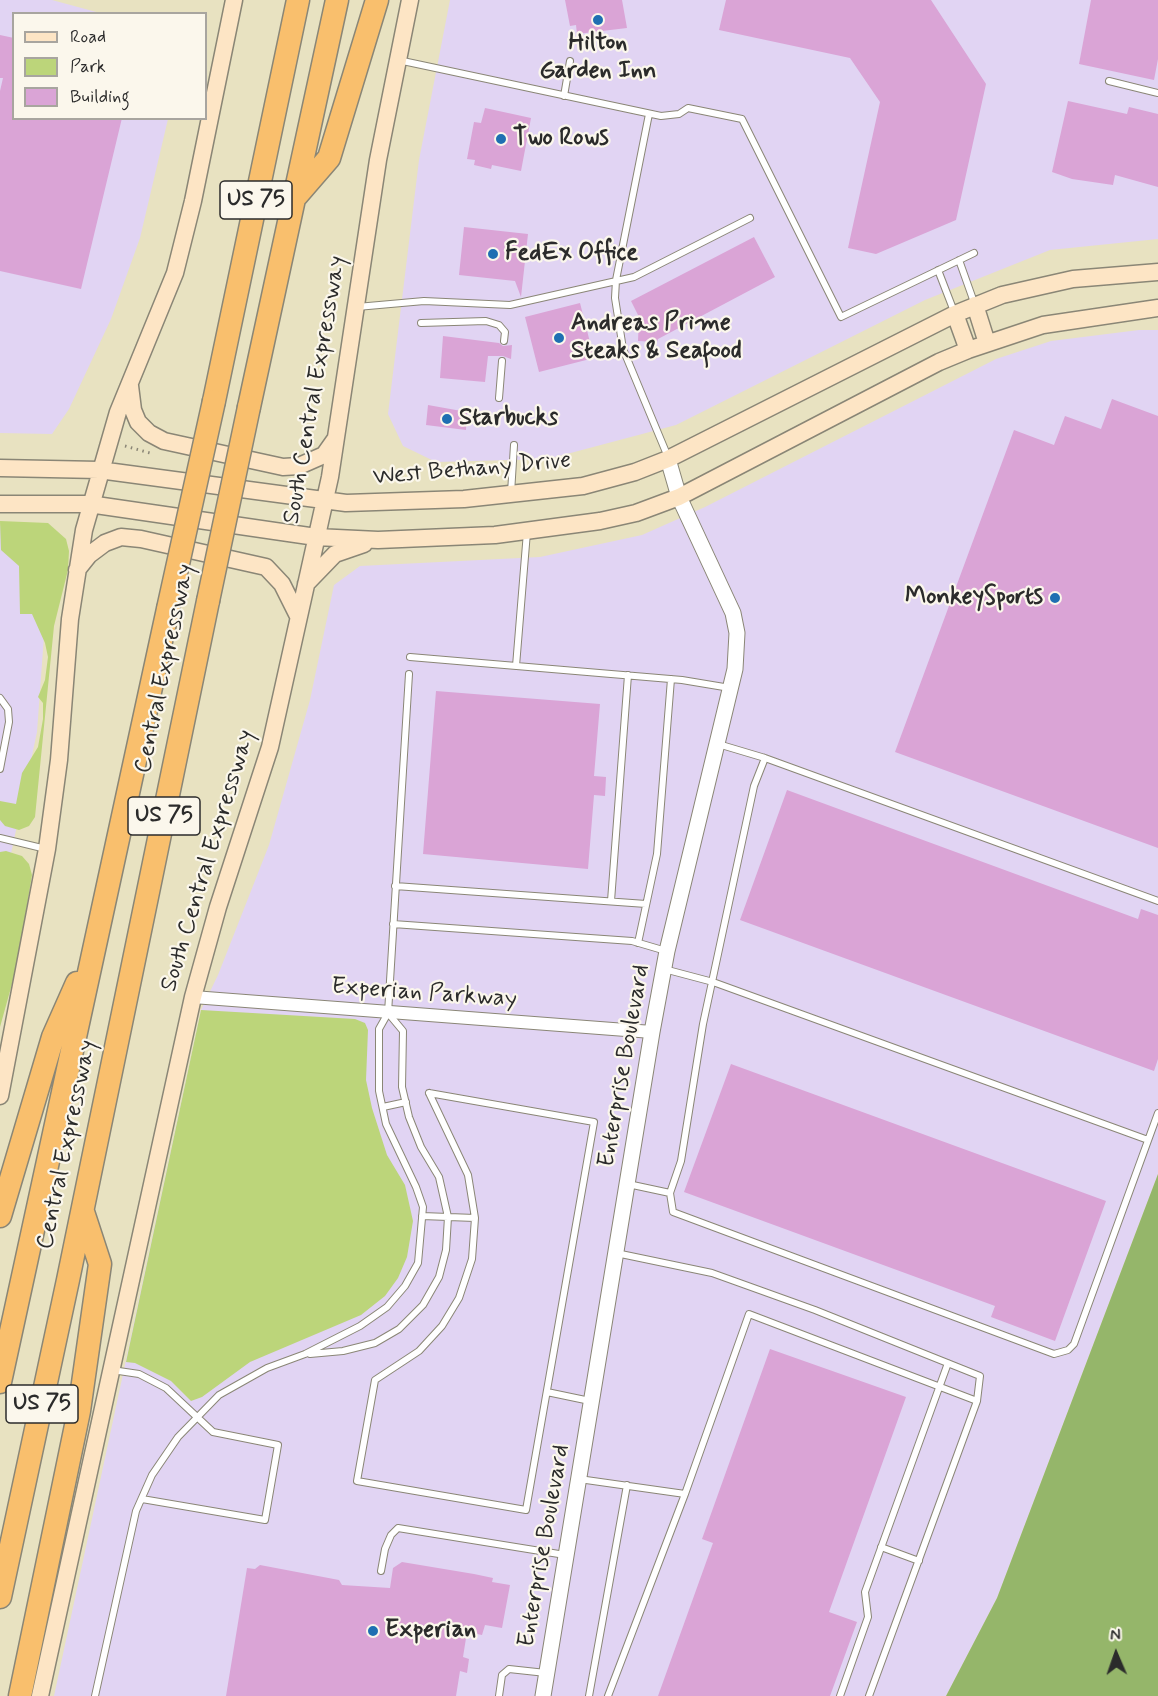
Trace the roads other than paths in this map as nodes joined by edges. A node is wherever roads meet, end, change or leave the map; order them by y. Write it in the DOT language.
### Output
graph roads {
  1 [pos="234,0"];
  2 [pos="298,0"];
  3 [pos="338,0"];
  4 [pos="377,0"];
  5 [pos="410,0"];
  6 [pos="398,60"];
  7 [pos="570,61"];
  8 [pos="1109,81"];
  9 [pos="1158,93"];
  10 [pos="564,96"];
  11 [pos="649,114"];
  12 [pos="295,198"];
  13 [pos="750,218"];
  14 [pos="974,253"];
  15 [pos="959,260"];
  16 [pos="938,270"];
  17 [pos="1158,272"];
  18 [pos="616,280"];
  19 [pos="975,305"];
  20 [pos="357,307"];
  21 [pos="1158,308"];
  22 [pos="955,314"];
  23 [pos="421,323"];
  24 [pos="504,341"];
  25 [pos="987,343"];
  26 [pos="968,350"];
  27 [pos="502,361"];
  28 [pos="130,382"];
  29 [pos="499,398"];
  30 [pos="338,436"];
  31 [pos="514,445"];
  32 [pos="668,459"];
  33 [pos="0,468"];
  34 [pos="99,470"];
  35 [pos="511,495"];
  36 [pos="679,497"];
  37 [pos="324,501"];
  38 [pos="0,504"];
  39 [pos="89,504"];
  40 [pos="526,531"];
  41 [pos="316,537"];
  42 [pos="378,540"];
  43 [pos="77,570"];
  44 [pos="305,585"];
  45 [pos="298,616"];
  46 [pos="410,657"];
  47 [pos="516,666"];
  48 [pos="409,674"];
  49 [pos="628,675"];
  50 [pos="671,679"];
  51 [pos="731,688"];
  52 [pos="0,698"];
  53 [pos="718,744"];
  54 [pos="765,758"];
  55 [pos="0,769"];
  56 [pos="0,838"];
  57 [pos="47,849"];
  58 [pos="395,886"];
  59 [pos="611,901"];
  60 [pos="1158,901"];
  61 [pos="646,904"];
  62 [pos="393,924"];
  63 [pos="97,940"];
  64 [pos="638,943"];
  65 [pos="667,951"];
  66 [pos="664,969"];
  67 [pos="713,982"];
  68 [pos="193,997"];
  69 [pos="388,1012"];
  70 [pos="652,1032"];
  71 [pos="0,1096"];
  72 [pos="406,1102"];
  73 [pos="383,1107"];
  74 [pos="1158,1113"];
  75 [pos="1148,1140"];
  76 [pos="627,1184"];
  77 [pos="670,1193"];
  78 [pos="83,1210"];
  79 [pos="0,1216"];
  80 [pos="422,1216"];
  81 [pos="448,1217"];
  82 [pos="475,1218"];
  83 [pos="616,1253"];
  84 [pos="305,1354"];
  85 [pos="948,1363"];
  86 [pos="111,1370"];
  87 [pos="0,1383"];
  88 [pos="939,1386"];
  89 [pos="547,1392"];
  90 [pos="592,1401"];
  91 [pos="977,1401"];
  92 [pos="198,1417"];
  93 [pos="579,1479"];
  94 [pos="627,1485"];
  95 [pos="685,1494"];
  96 [pos="142,1498"];
  97 [pos="881,1547"];
  98 [pos="566,1555"];
  99 [pos="919,1561"];
  100 [pos="381,1571"];
  101 [pos="0,1597"];
  102 [pos="546,1673"];
  103 [pos="20,1696"];
  104 [pos="40,1696"];
  105 [pos="95,1696"];
  106 [pos="499,1696"];
  107 [pos="543,1696"];
  108 [pos="589,1696"];
  109 [pos="608,1696"];
  110 [pos="840,1696"];
  111 [pos="869,1696"];
  1 -- 28 [label="main road"];
  2 -- 63 [label="highway, Central Expressway / US 75, bridge"];
  3 -- 12 [label="highway, Central Expressway / US 75"];
  4 -- 12 [label="highway"];
  5 -- 6 [label="main road, South Central Expressway"];
  6 -- 10 [label="lane"];
  6 -- 20 [label="main road, South Central Expressway"];
  7 -- 10 [label="lane"];
  8 -- 9 [label="lane"];
  10 -- 11 [label="lane"];
  11 -- 16 [label="lane"];
  11 -- 18 [label="lane"];
  12 -- 78 [label="highway, Central Expressway / US 75, bridge"];
  13 -- 18 [label="lane"];
  14 -- 15 [label="lane"];
  15 -- 16 [label="lane"];
  15 -- 19 [label="lane"];
  16 -- 22 [label="lane"];
  17 -- 19 [label="main road, West Bethany Drive"];
  18 -- 20 [label="lane"];
  18 -- 32 [label="lane"];
  19 -- 22 [label="main road, West Bethany Drive"];
  19 -- 25 [label="main road"];
  20 -- 30 [label="main road, South Central Expressway"];
  21 -- 25 [label="main road"];
  22 -- 26 [label="main road"];
  22 -- 32 [label="main road, West Bethany Drive"];
  23 -- 24 [label="lane"];
  25 -- 26 [label="main road"];
  26 -- 36 [label="main road"];
  27 -- 29 [label="lane"];
  28 -- 30 [label="main road"];
  28 -- 34 [label="main road"];
  30 -- 37 [label="main road, South Central Expressway"];
  31 -- 35 [label="lane"];
  32 -- 35 [label="main road, West Bethany Drive"];
  32 -- 36 [label="street, Enterprise Boulevard"];
  33 -- 34 [label="main road, West Bethany Drive"];
  34 -- 37 [label="main road, West Bethany Drive"];
  34 -- 39 [label="main road"];
  35 -- 37 [label="main road, West Bethany Drive"];
  36 -- 40 [label="main road"];
  36 -- 51 [label="street, Enterprise Boulevard"];
  37 -- 41 [label="main road, South Central Expressway"];
  38 -- 39 [label="main road"];
  39 -- 41 [label="main road"];
  39 -- 43 [label="main road"];
  40 -- 42 [label="main road"];
  40 -- 47 [label="lane"];
  41 -- 42 [label="main road"];
  41 -- 44 [label="main road, South Central Expressway"];
  42 -- 44 [label="main road"];
  43 -- 45 [label="main road"];
  43 -- 57 [label="main road"];
  44 -- 45 [label="main road, South Central Expressway"];
  45 -- 68 [label="main road, South Central Expressway"];
  46 -- 47 [label="lane"];
  47 -- 49 [label="lane"];
  48 -- 58 [label="lane"];
  49 -- 50 [label="lane"];
  49 -- 59 [label="lane"];
  50 -- 51 [label="lane"];
  50 -- 61 [label="lane"];
  51 -- 53 [label="street, Enterprise Boulevard"];
  52 -- 55 [label="lane"];
  53 -- 54 [label="lane"];
  53 -- 65 [label="street, Enterprise Boulevard"];
  54 -- 60 [label="lane"];
  54 -- 67 [label="lane"];
  56 -- 57 [label="lane"];
  57 -- 71 [label="main road"];
  58 -- 59 [label="lane"];
  58 -- 62 [label="lane"];
  59 -- 61 [label="lane"];
  61 -- 64 [label="lane"];
  62 -- 64 [label="lane"];
  62 -- 69 [label="lane"];
  63 -- 79 [label="highway"];
  63 -- 87 [label="highway, Central Expressway / US 75"];
  64 -- 65 [label="lane"];
  65 -- 66 [label="street, Enterprise Boulevard"];
  66 -- 67 [label="lane"];
  66 -- 70 [label="street, Enterprise Boulevard"];
  67 -- 75 [label="lane"];
  67 -- 77 [label="lane"];
  68 -- 69 [label="street, Experian Parkway"];
  68 -- 86 [label="main road, South Central Expressway"];
  69 -- 70 [label="street, Experian Parkway"];
  69 -- 72 [label="lane"];
  69 -- 73 [label="lane"];
  70 -- 76 [label="street, Enterprise Boulevard"];
  72 -- 73 [label="lane"];
  72 -- 81 [label="lane"];
  73 -- 80 [label="lane"];
  74 -- 75 [label="lane"];
  75 -- 77 [label="lane"];
  76 -- 77 [label="lane"];
  76 -- 83 [label="street, Enterprise Boulevard"];
  78 -- 101 [label="highway, Central Expressway / US 75"];
  78 -- 103 [label="highway"];
  80 -- 81 [label="lane"];
  80 -- 84 [label="lane"];
  81 -- 82 [label="lane"];
  81 -- 84 [label="lane"];
  82 -- 89 [label="lane"];
  82 -- 89 [label="lane"];
  83 -- 85 [label="lane"];
  83 -- 90 [label="street, Enterprise Boulevard"];
  84 -- 92 [label="lane"];
  85 -- 88 [label="lane"];
  85 -- 91 [label="lane"];
  86 -- 92 [label="lane"];
  86 -- 104 [label="main road, South Central Expressway"];
  88 -- 91 [label="lane"];
  88 -- 95 [label="lane"];
  88 -- 97 [label="lane"];
  89 -- 90 [label="lane"];
  90 -- 93 [label="street, Enterprise Boulevard"];
  91 -- 99 [label="lane"];
  92 -- 96 [label="lane"];
  92 -- 96 [label="lane"];
  93 -- 94 [label="lane"];
  93 -- 98 [label="street, Enterprise Boulevard"];
  94 -- 95 [label="lane"];
  94 -- 108 [label="lane"];
  95 -- 109 [label="lane"];
  96 -- 105 [label="lane"];
  97 -- 99 [label="lane"];
  97 -- 110 [label="lane"];
  98 -- 100 [label="lane"];
  98 -- 102 [label="street, Enterprise Boulevard"];
  99 -- 111 [label="lane"];
  102 -- 106 [label="lane"];
  102 -- 107 [label="street, Enterprise Boulevard"];
}
